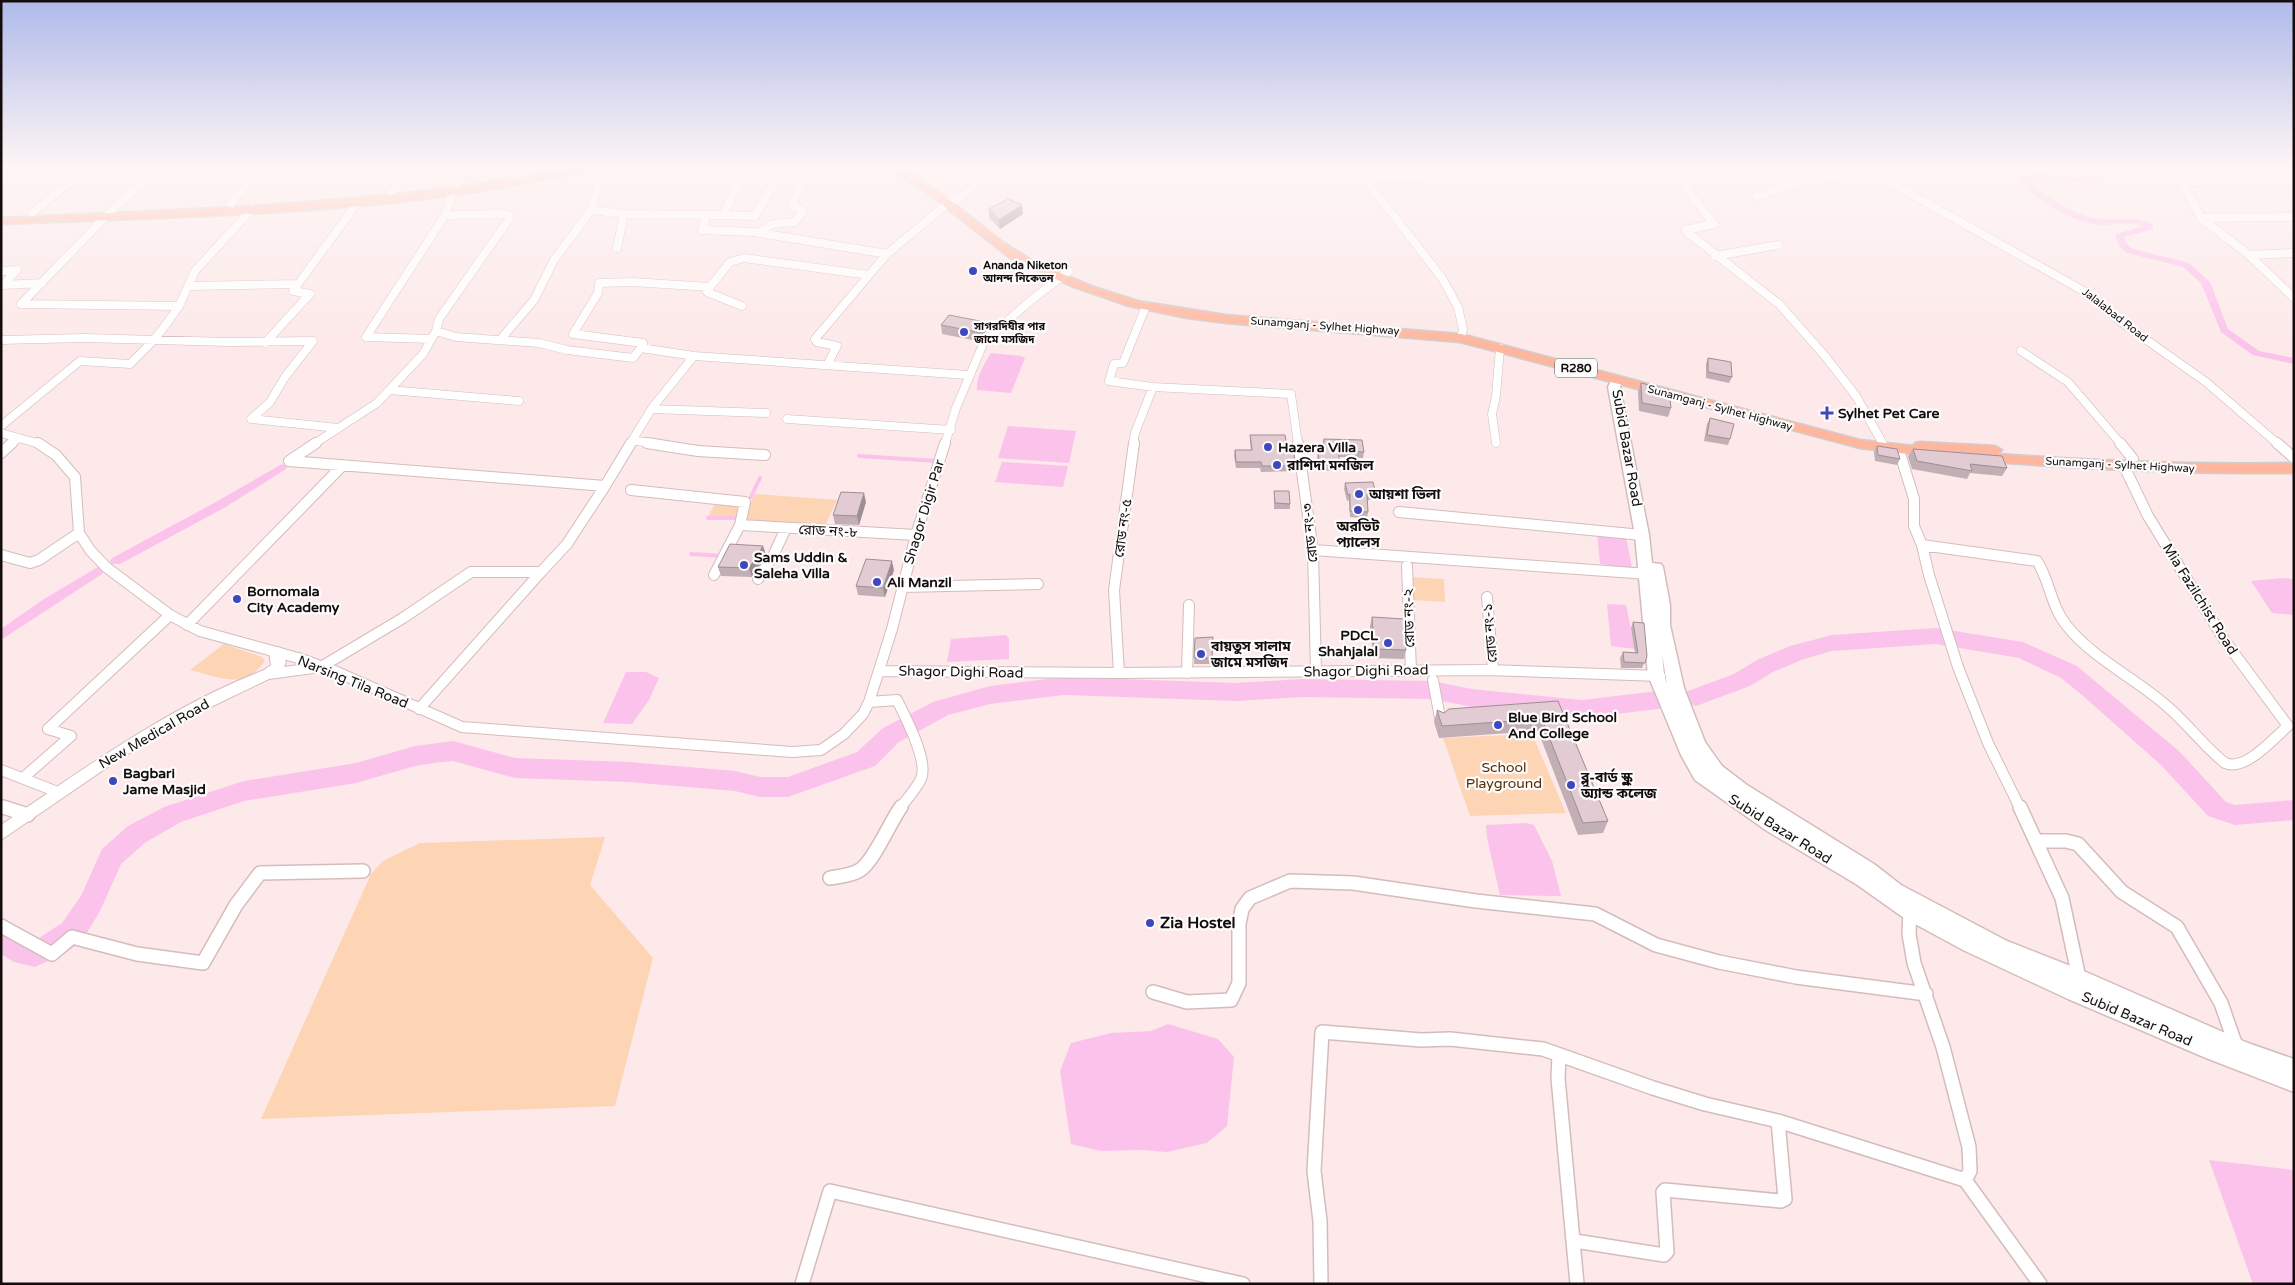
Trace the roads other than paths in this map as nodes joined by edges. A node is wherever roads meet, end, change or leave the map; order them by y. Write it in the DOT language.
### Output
graph roads {
  1 [pos="96,227"];
  2 [pos="235,227"];
  3 [pos="340,227"];
  4 [pos="437,227"];
  5 [pos="501,227"];
  6 [pos="578,227"];
  7 [pos="621,227"];
  8 [pos="702,227"];
  9 [pos="768,227"];
  10 [pos="921,227"];
  11 [pos="974,227"];
  12 [pos="1403,227"];
  13 [pos="1700,227"];
  14 [pos="1972,227"];
  15 [pos="2213,227"];
  16 [pos="760,233"];
  17 [pos="1778,245"];
  18 [pos="617,248"];
  19 [pos="2294,253"];
  20 [pos="887,254"];
  21 [pos="2249,255"];
  22 [pos="1715,256"];
  23 [pos="1,271"];
  24 [pos="1065,275"];
  25 [pos="869,276"];
  26 [pos="42,283"];
  27 [pos="298,284"];
  28 [pos="189,286"];
  29 [pos="708,287"];
  30 [pos="2294,298"];
  31 [pos="179,306"];
  32 [pos="742,306"];
  33 [pos="1146,306"];
  34 [pos="436,331"];
  35 [pos="1462,333"];
  36 [pos="431,339"];
  37 [pos="1,340"];
  38 [pos="154,340"];
  39 [pos="500,340"];
  40 [pos="265,343"];
  41 [pos="642,348"];
  42 [pos="1500,348"];
  43 [pos="2021,351"];
  44 [pos="694,356"];
  45 [pos="827,365"];
  46 [pos="968,375"];
  47 [pos="1617,375"];
  48 [pos="1153,387"];
  49 [pos="389,390"];
  50 [pos="520,401"];
  51 [pos="652,409"];
  52 [pos="766,413"];
  53 [pos="787,419"];
  54 [pos="1,426"];
  55 [pos="338,428"];
  56 [pos="951,430"];
  57 [pos="1,433"];
  58 [pos="18,438"];
  59 [pos="633,440"];
  60 [pos="1496,443"];
  61 [pos="1883,444"];
  62 [pos="1899,450"];
  63 [pos="1,453"];
  64 [pos="765,455"];
  65 [pos="2294,458"];
  66 [pos="2128,462"];
  67 [pos="344,465"];
  68 [pos="2294,468"];
  69 [pos="605,486"];
  70 [pos="631,490"];
  71 [pos="1399,512"];
  72 [pos="740,525"];
  73 [pos="786,528"];
  74 [pos="79,533"];
  75 [pos="1642,535"];
  76 [pos="916,536"];
  77 [pos="1922,545"];
  78 [pos="1313,550"];
  79 [pos="1,555"];
  80 [pos="1407,566"];
  81 [pos="541,572"];
  82 [pos="1648,574"];
  83 [pos="714,575"];
  84 [pos="758,579"];
  85 [pos="1038,584"];
  86 [pos="901,586"];
  87 [pos="1487,597"];
  88 [pos="1189,606"];
  89 [pos="170,615"];
  90 [pos="187,625"];
  91 [pos="276,652"];
  92 [pos="321,667"];
  93 [pos="1493,670"];
  94 [pos="879,671"];
  95 [pos="1411,671"];
  96 [pos="1316,672"];
  97 [pos="1119,673"];
  98 [pos="1187,673"];
  99 [pos="267,674"];
  100 [pos="1656,675"];
  101 [pos="1674,677"];
  102 [pos="1434,680"];
  103 [pos="869,702"];
  104 [pos="419,709"];
  105 [pos="1440,718"];
  106 [pos="808,752"];
  107 [pos="1,770"];
  108 [pos="22,778"];
  109 [pos="60,792"];
  110 [pos="1,806"];
  111 [pos="28,815"];
  112 [pos="1,834"];
  113 [pos="2037,841"];
  114 [pos="363,871"];
  115 [pos="830,878"];
  116 [pos="1910,906"];
  117 [pos="1,926"];
  118 [pos="2079,978"];
  119 [pos="1153,992"];
  120 [pos="1926,994"];
  121 [pos="1559,1055"];
  122 [pos="2239,1055"];
  123 [pos="2294,1069"];
  124 [pos="2294,1082"];
  125 [pos="1778,1121"];
  126 [pos="1965,1180"];
  127 [pos="1575,1241"];
  128 [pos="802,1284"];
  129 [pos="1243,1284"];
  130 [pos="1322,1284"];
  131 [pos="1577,1284"];
  132 [pos="2040,1284"];
  1 -- 26 [label="street"];
  2 -- 28 [label="street"];
  3 -- 27 [label="street"];
  4 -- 36 [label="street"];
  5 -- 34 [label="street"];
  6 -- 39 [label="street"];
  7 -- 18 [label="street"];
  8 -- 16 [label="street"];
  9 -- 16 [label="street"];
  10 -- 20 [label="street"];
  11 -- 24 [label="main road, Sunamganj - Sylhet Highway / R280"];
  12 -- 35 [label="street"];
  13 -- 22 [label="street"];
  14 -- 65 [label="street, Jalalabad Road"];
  15 -- 21 [label="street"];
  16 -- 20 [label="street"];
  17 -- 22 [label="street"];
  19 -- 21 [label="street"];
  20 -- 25 [label="street"];
  21 -- 30 [label="street"];
  22 -- 61 [label="street"];
  23 -- 26 [label="street"];
  24 -- 33 [label="main road, Sunamganj - Sylhet Highway / R280"];
  24 -- 35 [label="main road, Sunamganj - Sylhet Highway / R280"];
  24 -- 46 [label="street, Shagor Digir Par"];
  25 -- 29 [label="street"];
  25 -- 45 [label="street"];
  26 -- 31 [label="street"];
  27 -- 28 [label="street"];
  27 -- 40 [label="street"];
  28 -- 31 [label="street"];
  29 -- 32 [label="street"];
  29 -- 41 [label="street"];
  31 -- 38 [label="street"];
  33 -- 35 [label="main road, Sunamganj - Sylhet Highway / R280"];
  33 -- 48 [label="street"];
  34 -- 36 [label="street"];
  34 -- 39 [label="street"];
  35 -- 42 [label="main road, Sunamganj - Sylhet Highway / R280"];
  35 -- 47 [label="main road, Sunamganj - Sylhet Highway / R280"];
  36 -- 49 [label="street"];
  37 -- 38 [label="street"];
  38 -- 40 [label="street"];
  38 -- 54 [label="street"];
  39 -- 41 [label="street"];
  40 -- 55 [label="street"];
  41 -- 44 [label="street"];
  42 -- 47 [label="main road, Sunamganj - Sylhet Highway / R280"];
  42 -- 60 [label="street"];
  43 -- 66 [label="street, Mia Fazilchist Road"];
  44 -- 45 [label="street"];
  44 -- 51 [label="street"];
  45 -- 46 [label="street"];
  46 -- 56 [label="street, Shagor Digir Par"];
  47 -- 61 [label="main road, Sunamganj - Sylhet Highway / R280"];
  47 -- 62 [label="main road, Sunamganj - Sylhet Highway / R280"];
  47 -- 75 [label="main road, Subid Bazar Road"];
  47 -- 101 [label="main road, Subid Bazar Road"];
  48 -- 78 [label="street, রোড নং-৩"];
  48 -- 97 [label="street, রোড নং-৫"];
  49 -- 50 [label="street"];
  49 -- 55 [label="street"];
  51 -- 52 [label="street"];
  51 -- 59 [label="street"];
  53 -- 56 [label="street"];
  55 -- 67 [label="street"];
  56 -- 76 [label="street, Shagor Digir Par"];
  57 -- 58 [label="street"];
  58 -- 63 [label="street"];
  58 -- 74 [label="street"];
  59 -- 64 [label="street"];
  59 -- 69 [label="street"];
  61 -- 66 [label="main road, Sunamganj - Sylhet Highway / R280"];
  62 -- 66 [label="main road, Sunamganj - Sylhet Highway / R280"];
  62 -- 77 [label="street"];
  65 -- 66 [label="main road, Sunamganj - Sylhet Highway / R280"];
  66 -- 68 [label="main road, Sunamganj - Sylhet Highway / R280"];
  66 -- 77 [label="street, Mia Fazilchist Road"];
  67 -- 69 [label="street"];
  67 -- 90 [label="street"];
  69 -- 81 [label="street"];
  70 -- 72 [label="street"];
  71 -- 75 [label="street"];
  72 -- 73 [label="street, রোড নং-৮"];
  72 -- 83 [label="street"];
  73 -- 76 [label="street, রোড নং-৮"];
  73 -- 84 [label="street"];
  74 -- 79 [label="street"];
  74 -- 89 [label="street, Narsing Tila Road"];
  75 -- 82 [label="main road, Subid Bazar Road"];
  76 -- 86 [label="street, Shagor Digir Par"];
  77 -- 113 [label="street"];
  78 -- 82 [label="street"];
  78 -- 96 [label="street, রোড নং-৩"];
  80 -- 95 [label="street, রোড নং-২"];
  81 -- 92 [label="street"];
  81 -- 104 [label="street"];
  82 -- 100 [label="main road, Subid Bazar Road"];
  85 -- 86 [label="street"];
  86 -- 94 [label="street, Shagor Digir Par"];
  87 -- 93 [label="street, রোড নং-১"];
  88 -- 98 [label="street"];
  89 -- 90 [label="street, Narsing Tila Road"];
  89 -- 108 [label="street"];
  90 -- 91 [label="street, Narsing Tila Road"];
  91 -- 92 [label="street, Narsing Tila Road"];
  91 -- 99 [label="street"];
  92 -- 99 [label="street, New Medical Road"];
  92 -- 104 [label="street, Narsing Tila Road"];
  93 -- 95 [label="street, Shagor Dighi Road"];
  93 -- 100 [label="street, Shagor Dighi Road"];
  94 -- 97 [label="street, Shagor Dighi Road"];
  94 -- 103 [label="street, Shagor Digir Par"];
  95 -- 96 [label="street, Shagor Dighi Road"];
  96 -- 98 [label="street, Shagor Dighi Road"];
  97 -- 98 [label="street, Shagor Dighi Road"];
  99 -- 109 [label="street, New Medical Road"];
  100 -- 101 [label="street, Shagor Dighi Road"];
  100 -- 116 [label="main road, Subid Bazar Road"];
  101 -- 116 [label="main road, Subid Bazar Road"];
  102 -- 105 [label="street"];
  103 -- 106 [label="street, Shagor Digir Par"];
  103 -- 115 [label="street"];
  104 -- 106 [label="street, Narsing Tila Road"];
  107 -- 108 [label="street"];
  108 -- 109 [label="street"];
  109 -- 111 [label="street, New Medical Road"];
  110 -- 111 [label="street"];
  111 -- 112 [label="street, New Medical Road"];
  113 -- 118 [label="street"];
  113 -- 122 [label="street"];
  114 -- 117 [label="street"];
  116 -- 118 [label="main road, Subid Bazar Road"];
  116 -- 120 [label="street"];
  116 -- 122 [label="main road, Subid Bazar Road"];
  118 -- 122 [label="main road, Subid Bazar Road"];
  119 -- 120 [label="street"];
  120 -- 126 [label="street"];
  121 -- 125 [label="street"];
  121 -- 127 [label="street"];
  121 -- 130 [label="street"];
  122 -- 123 [label="main road, Subid Bazar Road"];
  122 -- 124 [label="main road, Subid Bazar Road"];
  125 -- 126 [label="street"];
  125 -- 127 [label="street"];
  126 -- 132 [label="street"];
  127 -- 131 [label="street"];
  128 -- 129 [label="street"];
}
